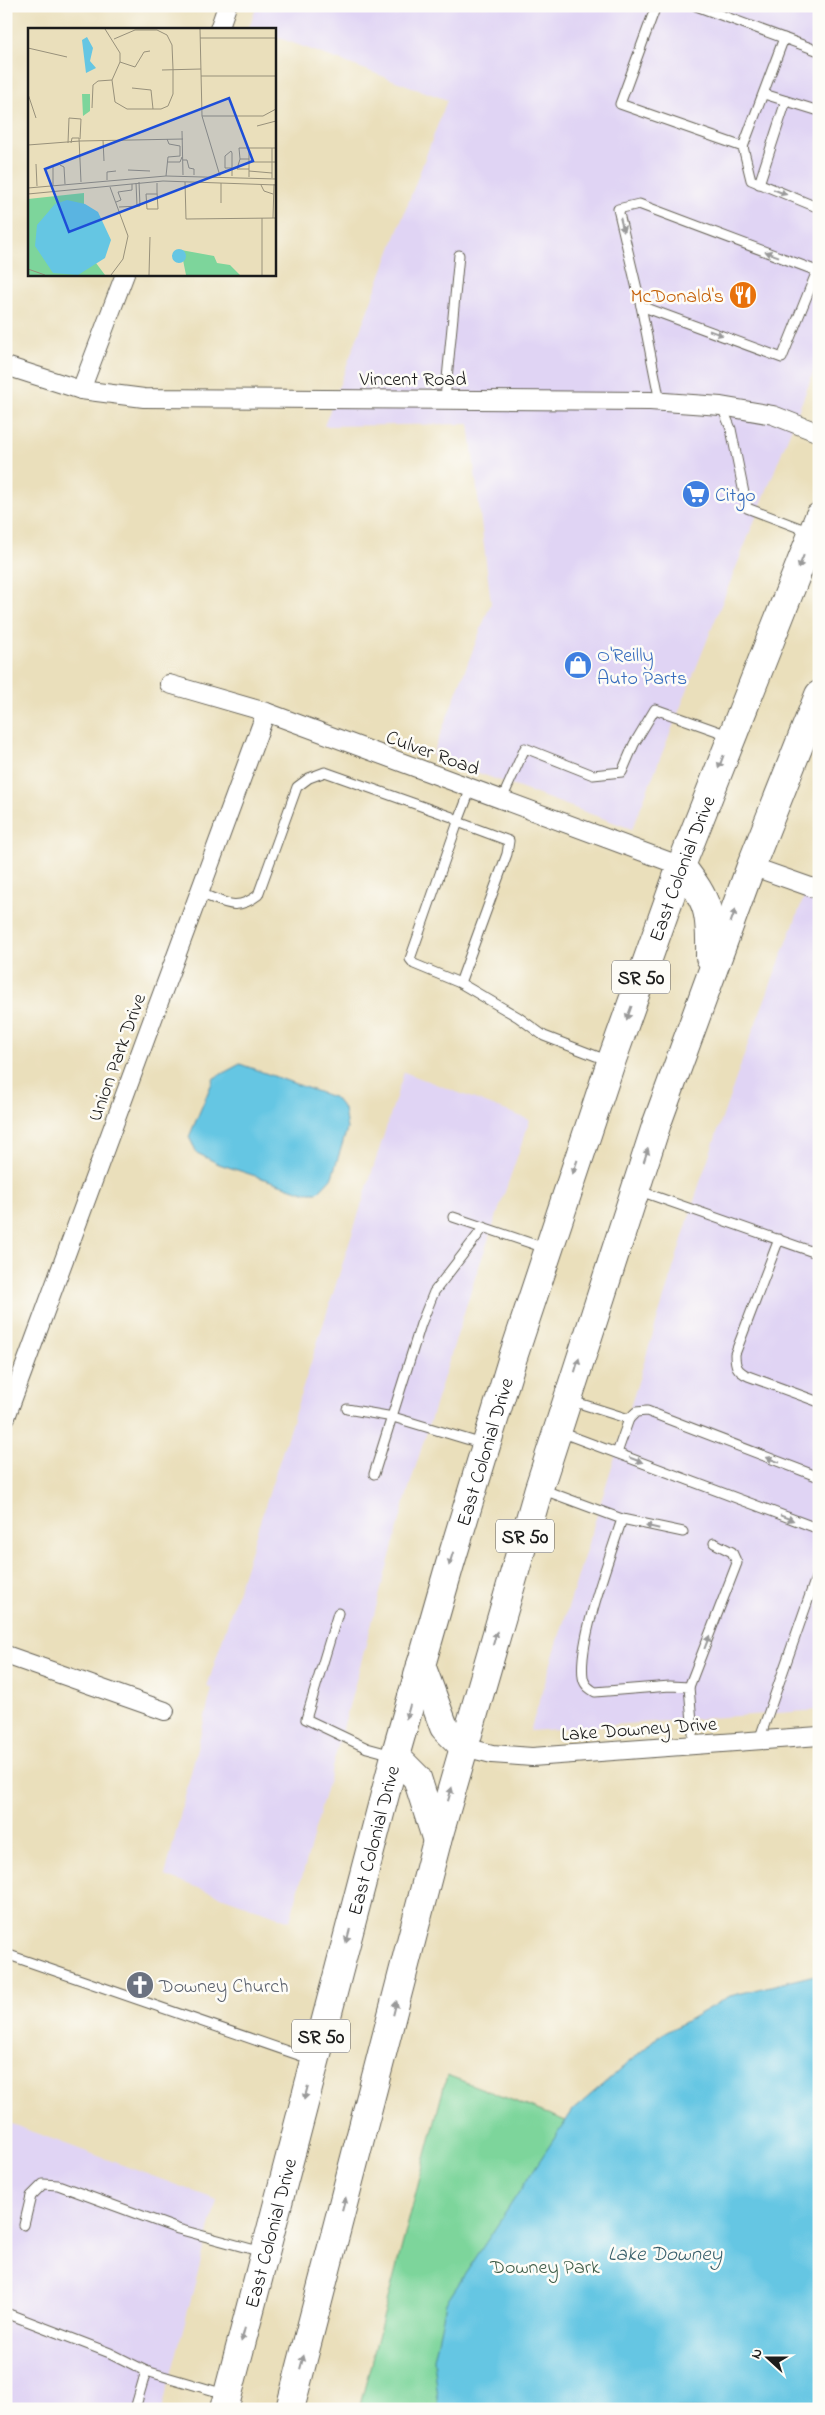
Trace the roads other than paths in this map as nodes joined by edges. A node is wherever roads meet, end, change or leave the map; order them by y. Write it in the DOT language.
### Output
graph roads {
  1 [pos="227,6"];
  2 [pos="656,6"];
  3 [pos="696,6"];
  4 [pos="219,28"];
  5 [pos="784,38"];
  6 [pos="819,51"];
  7 [pos="764,94"];
  8 [pos="786,101"];
  9 [pos="819,111"];
  10 [pos="742,147"];
  11 [pos="759,184"];
  12 [pos="819,208"];
  13 [pos="458,255"];
  14 [pos="818,271"];
  15 [pos="125,275"];
  16 [pos="642,306"];
  17 [pos="6,366"];
  18 [pos="81,390"];
  19 [pos="446,400"];
  20 [pos="660,402"];
  21 [pos="721,406"];
  22 [pos="819,432"];
  23 [pos="816,525"];
  24 [pos="169,684"];
  25 [pos="819,695"];
  26 [pos="266,712"];
  27 [pos="731,736"];
  28 [pos="471,788"];
  29 [pos="502,799"];
  30 [pos="458,822"];
  31 [pos="681,866"];
  32 [pos="751,866"];
  33 [pos="819,890"];
  34 [pos="199,893"];
  35 [pos="710,979"];
  36 [pos="460,983"];
  37 [pos="611,1062"];
  38 [pos="635,1189"];
  39 [pos="453,1217"];
  40 [pos="484,1227"];
  41 [pos="778,1239"];
  42 [pos="548,1249"];
  43 [pos="819,1254"];
  44 [pos="567,1399"];
  45 [pos="819,1402"];
  46 [pos="347,1409"];
  47 [pos="6,1417"];
  48 [pos="392,1417"];
  49 [pos="629,1419"];
  50 [pos="557,1431"];
  51 [pos="486,1445"];
  52 [pos="617,1453"];
  53 [pos="374,1474"];
  54 [pos="819,1477"];
  55 [pos="539,1488"];
  56 [pos="622,1519"];
  57 [pos="819,1530"];
  58 [pos="683,1532"];
  59 [pos="714,1543"];
  60 [pos="819,1569"];
  61 [pos="338,1613"];
  62 [pos="6,1655"];
  63 [pos="421,1665"];
  64 [pos="689,1688"];
  65 [pos="164,1711"];
  66 [pos="819,1736"];
  67 [pos="758,1740"];
  68 [pos="694,1745"];
  69 [pos="464,1747"];
  70 [pos="395,1756"];
  71 [pos="437,1841"];
  72 [pos="6,1954"];
  73 [pos="315,2060"];
  74 [pos="24,2225"];
  75 [pos="264,2253"];
  76 [pos="6,2313"];
  77 [pos="146,2371"];
  78 [pos="231,2404"];
  79 [pos="135,2409"];
  80 [pos="290,2409"];
  1 -- 4 [label="street"];
  2 -- 10 [label="lane"];
  3 -- 5 [label="lane"];
  5 -- 6 [label="lane"];
  5 -- 7 [label="lane"];
  7 -- 8 [label="lane"];
  7 -- 10 [label="lane"];
  8 -- 9 [label="lane"];
  8 -- 11 [label="lane"];
  10 -- 11 [label="lane"];
  11 -- 12 [label="lane, one-way"];
  13 -- 19 [label="lane"];
  16 -- 14 [label="lane, one-way"];
  14 -- 16 [label="lane, one-way"];
  15 -- 18 [label="street"];
  16 -- 20 [label="lane"];
  17 -- 18 [label="street, Vincent Road"];
  18 -- 19 [label="street, Vincent Road"];
  19 -- 20 [label="street, Vincent Road"];
  20 -- 21 [label="street, Vincent Road"];
  21 -- 22 [label="street, Vincent Road"];
  21 -- 23 [label="lane"];
  23 -- 27 [label="highway, East Colonial Drive / SR 50, one-way"];
  24 -- 26 [label="street, Culver Road"];
  25 -- 32 [label="highway, SR 50"];
  26 -- 28 [label="street, Culver Road"];
  26 -- 34 [label="street, Union Park Drive"];
  27 -- 29 [label="lane"];
  27 -- 31 [label="highway, East Colonial Drive / SR 50, one-way"];
  28 -- 29 [label="street, Culver Road"];
  28 -- 30 [label="lane"];
  29 -- 31 [label="street, Culver Road"];
  30 -- 34 [label="lane"];
  30 -- 36 [label="lane"];
  30 -- 36 [label="lane"];
  31 -- 35 [label="highway"];
  31 -- 37 [label="highway, East Colonial Drive / SR 50, one-way"];
  32 -- 33 [label="street"];
  35 -- 32 [label="highway, SR 50, one-way"];
  34 -- 47 [label="street, Union Park Drive"];
  38 -- 35 [label="highway, SR 50, one-way"];
  36 -- 37 [label="lane"];
  37 -- 42 [label="highway, East Colonial Drive / SR 50, one-way"];
  38 -- 41 [label="lane"];
  44 -- 38 [label="highway, SR 50, one-way"];
  39 -- 40 [label="lane"];
  40 -- 42 [label="lane"];
  40 -- 48 [label="lane"];
  41 -- 43 [label="lane"];
  41 -- 45 [label="lane"];
  42 -- 51 [label="highway, East Colonial Drive / SR 50"];
  44 -- 49 [label="lane"];
  44 -- 50 [label="highway, SR 50"];
  46 -- 48 [label="lane"];
  48 -- 51 [label="lane"];
  48 -- 53 [label="lane"];
  49 -- 52 [label="lane"];
  54 -- 49 [label="lane, one-way"];
  50 -- 52 [label="lane"];
  50 -- 55 [label="highway, SR 50"];
  51 -- 63 [label="highway, East Colonial Drive / SR 50, one-way"];
  52 -- 57 [label="lane, one-way"];
  55 -- 56 [label="lane"];
  69 -- 55 [label="highway, SR 50, one-way"];
  58 -- 56 [label="lane, one-way"];
  56 -- 64 [label="lane"];
  64 -- 59 [label="lane, one-way"];
  60 -- 67 [label="lane"];
  61 -- 70 [label="lane"];
  62 -- 65 [label="street"];
  63 -- 69 [label="highway"];
  63 -- 70 [label="highway, East Colonial Drive / SR 50, one-way"];
  64 -- 68 [label="lane"];
  66 -- 67 [label="street, Lake Downey Drive"];
  67 -- 68 [label="street, Lake Downey Drive"];
  68 -- 69 [label="street, Lake Downey Drive"];
  71 -- 69 [label="highway, SR 50, one-way"];
  70 -- 71 [label="highway"];
  70 -- 73 [label="highway, East Colonial Drive / SR 50, one-way"];
  80 -- 71 [label="highway, SR 50, one-way"];
  72 -- 73 [label="lane"];
  73 -- 75 [label="highway, East Colonial Drive / SR 50, one-way"];
  74 -- 75 [label="lane"];
  75 -- 78 [label="highway, East Colonial Drive / SR 50, one-way"];
  76 -- 77 [label="lane"];
  77 -- 78 [label="lane"];
  77 -- 79 [label="lane"];
}
